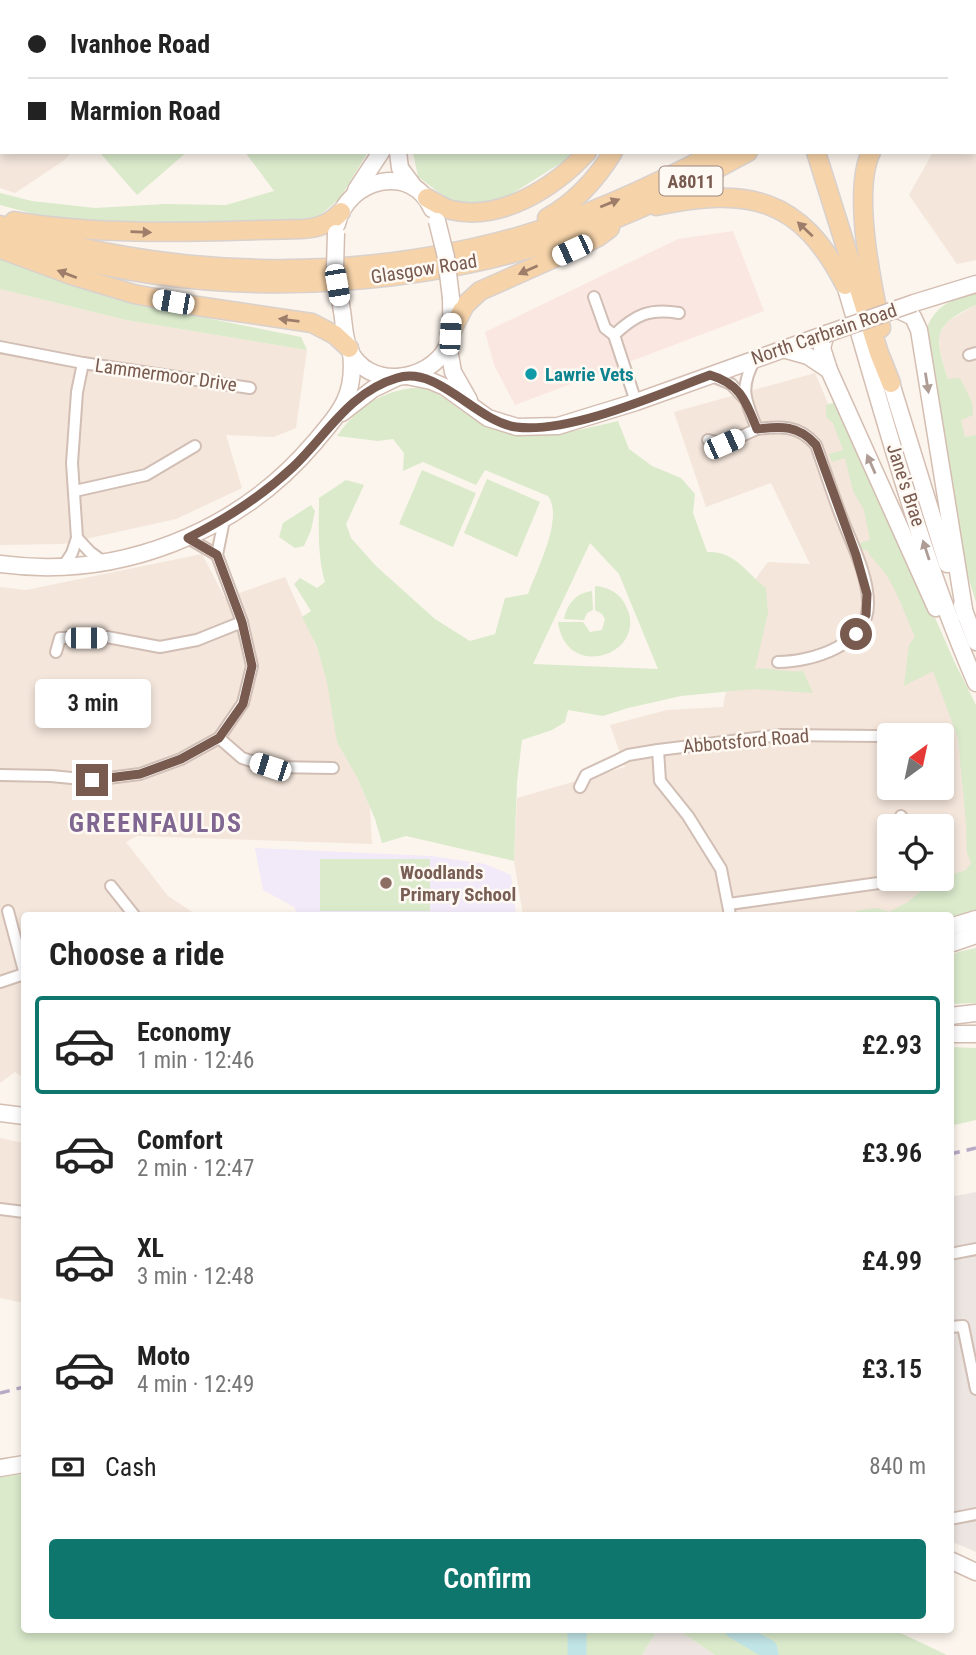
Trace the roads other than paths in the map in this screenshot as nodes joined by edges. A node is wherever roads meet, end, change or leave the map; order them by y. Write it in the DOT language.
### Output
graph roads {
  1 [pos="380,154"];
  2 [pos="398,154"];
  3 [pos="585,154"];
  4 [pos="612,154"];
  5 [pos="712,154"];
  6 [pos="744,154"];
  7 [pos="806,154"];
  8 [pos="817,154"];
  9 [pos="871,154"];
  10 [pos="422,194"];
  11 [pos="353,195"];
  12 [pos="632,211"];
  13 [pos="341,212"];
  14 [pos="0,217"];
  15 [pos="0,225"];
  16 [pos="517,236"];
  17 [pos="0,238"];
  18 [pos="0,248"];
  19 [pos="976,278"];
  20 [pos="976,284"];
  21 [pos="845,285"];
  22 [pos="939,296"];
  23 [pos="594,297"];
  24 [pos="679,313"];
  25 [pos="915,317"];
  26 [pos="826,334"];
  27 [pos="614,335"];
  28 [pos="449,339"];
  29 [pos="0,347"];
  30 [pos="783,349"];
  31 [pos="350,350"];
  32 [pos="755,359"];
  33 [pos="83,363"];
  34 [pos="828,370"];
  35 [pos="710,375"];
  36 [pos="403,377"];
  37 [pos="891,383"];
  38 [pos="250,388"];
  39 [pos="744,398"];
  40 [pos="636,402"];
  41 [pos="476,410"];
  42 [pos="334,419"];
  43 [pos="757,429"];
  44 [pos="708,440"];
  45 [pos="195,446"];
  46 [pos="75,491"];
  47 [pos="224,520"];
  48 [pos="77,538"];
  49 [pos="188,538"];
  50 [pos="217,555"];
  51 [pos="104,563"];
  52 [pos="0,564"];
  53 [pos="64,567"];
  54 [pos="965,615"];
  55 [pos="242,622"];
  56 [pos="957,639"];
  57 [pos="976,642"];
  58 [pos="56,652"];
  59 [pos="778,662"];
  60 [pos="976,683"];
  61 [pos="877,736"];
  62 [pos="219,738"];
  63 [pos="658,750"];
  64 [pos="333,768"];
  65 [pos="0,775"];
  66 [pos="580,787"];
  67 [pos="877,884"];
  68 [pos="111,886"];
  69 [pos="730,909"];
  70 [pos="8,911"];
  71 [pos="132,912"];
  72 [pos="976,919"];
  73 [pos="954,925"];
  74 [pos="976,935"];
  75 [pos="954,943"];
  76 [pos="21,961"];
  77 [pos="21,974"];
  78 [pos="0,982"];
  79 [pos="954,1008"];
  80 [pos="975,1014"];
  81 [pos="954,1016"];
  82 [pos="954,1034"];
  83 [pos="976,1034"];
  84 [pos="0,1112"];
  85 [pos="21,1116"];
  86 [pos="0,1209"];
  87 [pos="21,1212"];
  88 [pos="976,1249"];
  89 [pos="954,1253"];
  90 [pos="976,1323"];
  91 [pos="954,1326"];
  92 [pos="963,1326"];
  93 [pos="976,1389"];
  94 [pos="21,1464"];
  95 [pos="0,1468"];
  96 [pos="976,1514"];
  97 [pos="954,1518"];
  98 [pos="954,1561"];
  99 [pos="973,1567"];
  1 -- 11 [label="street"];
  2 -- 10 [label="street"];
  3 -- 10 [label="main road"];
  4 -- 16 [label="main road"];
  16 -- 5 [label="main road, Glasgow Road / A8011, one-way"];
  6 -- 12 [label="main road, Glasgow Road / A8011"];
  7 -- 21 [label="main road"];
  8 -- 37 [label="main road"];
  9 -- 37 [label="main road"];
  10 -- 11 [label="street"];
  10 -- 28 [label="street, bridge"];
  11 -- 13 [label="street"];
  12 -- 17 [label="main road, Glasgow Road / A8011"];
  21 -- 12 [label="main road, one-way"];
  12 -- 28 [label="main road, one-way"];
  14 -- 13 [label="main road, one-way"];
  13 -- 31 [label="street, bridge"];
  15 -- 16 [label="main road, Glasgow Road / A8011"];
  31 -- 18 [label="main road, one-way"];
  19 -- 22 [label="street, North Carbrain Road"];
  20 -- 22 [label="street, North Carbrain Road"];
  56 -- 21 [label="street, Jane's Brae, one-way"];
  22 -- 25 [label="street, North Carbrain Road"];
  22 -- 25 [label="street"];
  23 -- 27 [label="street"];
  24 -- 27 [label="street"];
  25 -- 26 [label="street, North Carbrain Road, bridge"];
  25 -- 54 [label="street, one-way"];
  26 -- 30 [label="street, North Carbrain Road"];
  26 -- 34 [label="street"];
  27 -- 40 [label="street"];
  28 -- 36 [label="street"];
  28 -- 41 [label="street"];
  29 -- 33 [label="street, Lammermoor Drive"];
  30 -- 32 [label="street, North Carbrain Road"];
  30 -- 34 [label="street"];
  31 -- 36 [label="street"];
  31 -- 42 [label="street"];
  32 -- 35 [label="street, North Carbrain Road"];
  32 -- 39 [label="street"];
  33 -- 38 [label="street, Lammermoor Drive"];
  33 -- 46 [label="street, Lammermoor Drive"];
  56 -- 34 [label="street, one-way"];
  35 -- 39 [label="street"];
  35 -- 40 [label="street, North Carbrain Road"];
  36 -- 41 [label="street, North Carbrain Road"];
  36 -- 42 [label="street"];
  37 -- 54 [label="street, Jane's Brae"];
  39 -- 43 [label="street"];
  40 -- 41 [label="street, North Carbrain Road"];
  42 -- 47 [label="street"];
  43 -- 44 [label="street"];
  43 -- 59 [label="street"];
  45 -- 46 [label="street"];
  46 -- 48 [label="street, Lammermoor Drive"];
  47 -- 49 [label="street"];
  47 -- 50 [label="street"];
  48 -- 51 [label="street"];
  48 -- 53 [label="street, Lammermoor Drive"];
  49 -- 50 [label="street"];
  49 -- 51 [label="street"];
  50 -- 55 [label="street"];
  51 -- 53 [label="street"];
  52 -- 53 [label="street"];
  54 -- 57 [label="street, Jane's Brae"];
  55 -- 58 [label="street"];
  55 -- 62 [label="street"];
  56 -- 60 [label="street, Jane's Brae"];
  61 -- 63 [label="street, Abbotsford Road"];
  62 -- 64 [label="street"];
  62 -- 65 [label="street"];
  63 -- 66 [label="street, Abbotsford Road"];
  63 -- 69 [label="street, Abbotsford Road"];
  67 -- 69 [label="street"];
  68 -- 71 [label="street"];
  70 -- 76 [label="street"];
  72 -- 73 [label="street"];
  74 -- 75 [label="street"];
  77 -- 78 [label="street"];
  79 -- 80 [label="street"];
  80 -- 81 [label="street"];
  82 -- 83 [label="street"];
  84 -- 85 [label="street"];
  86 -- 87 [label="street"];
  88 -- 89 [label="street"];
  90 -- 92 [label="street"];
  91 -- 92 [label="street"];
  92 -- 93 [label="street"];
  94 -- 95 [label="street"];
  96 -- 97 [label="street"];
  98 -- 99 [label="street"];
}
